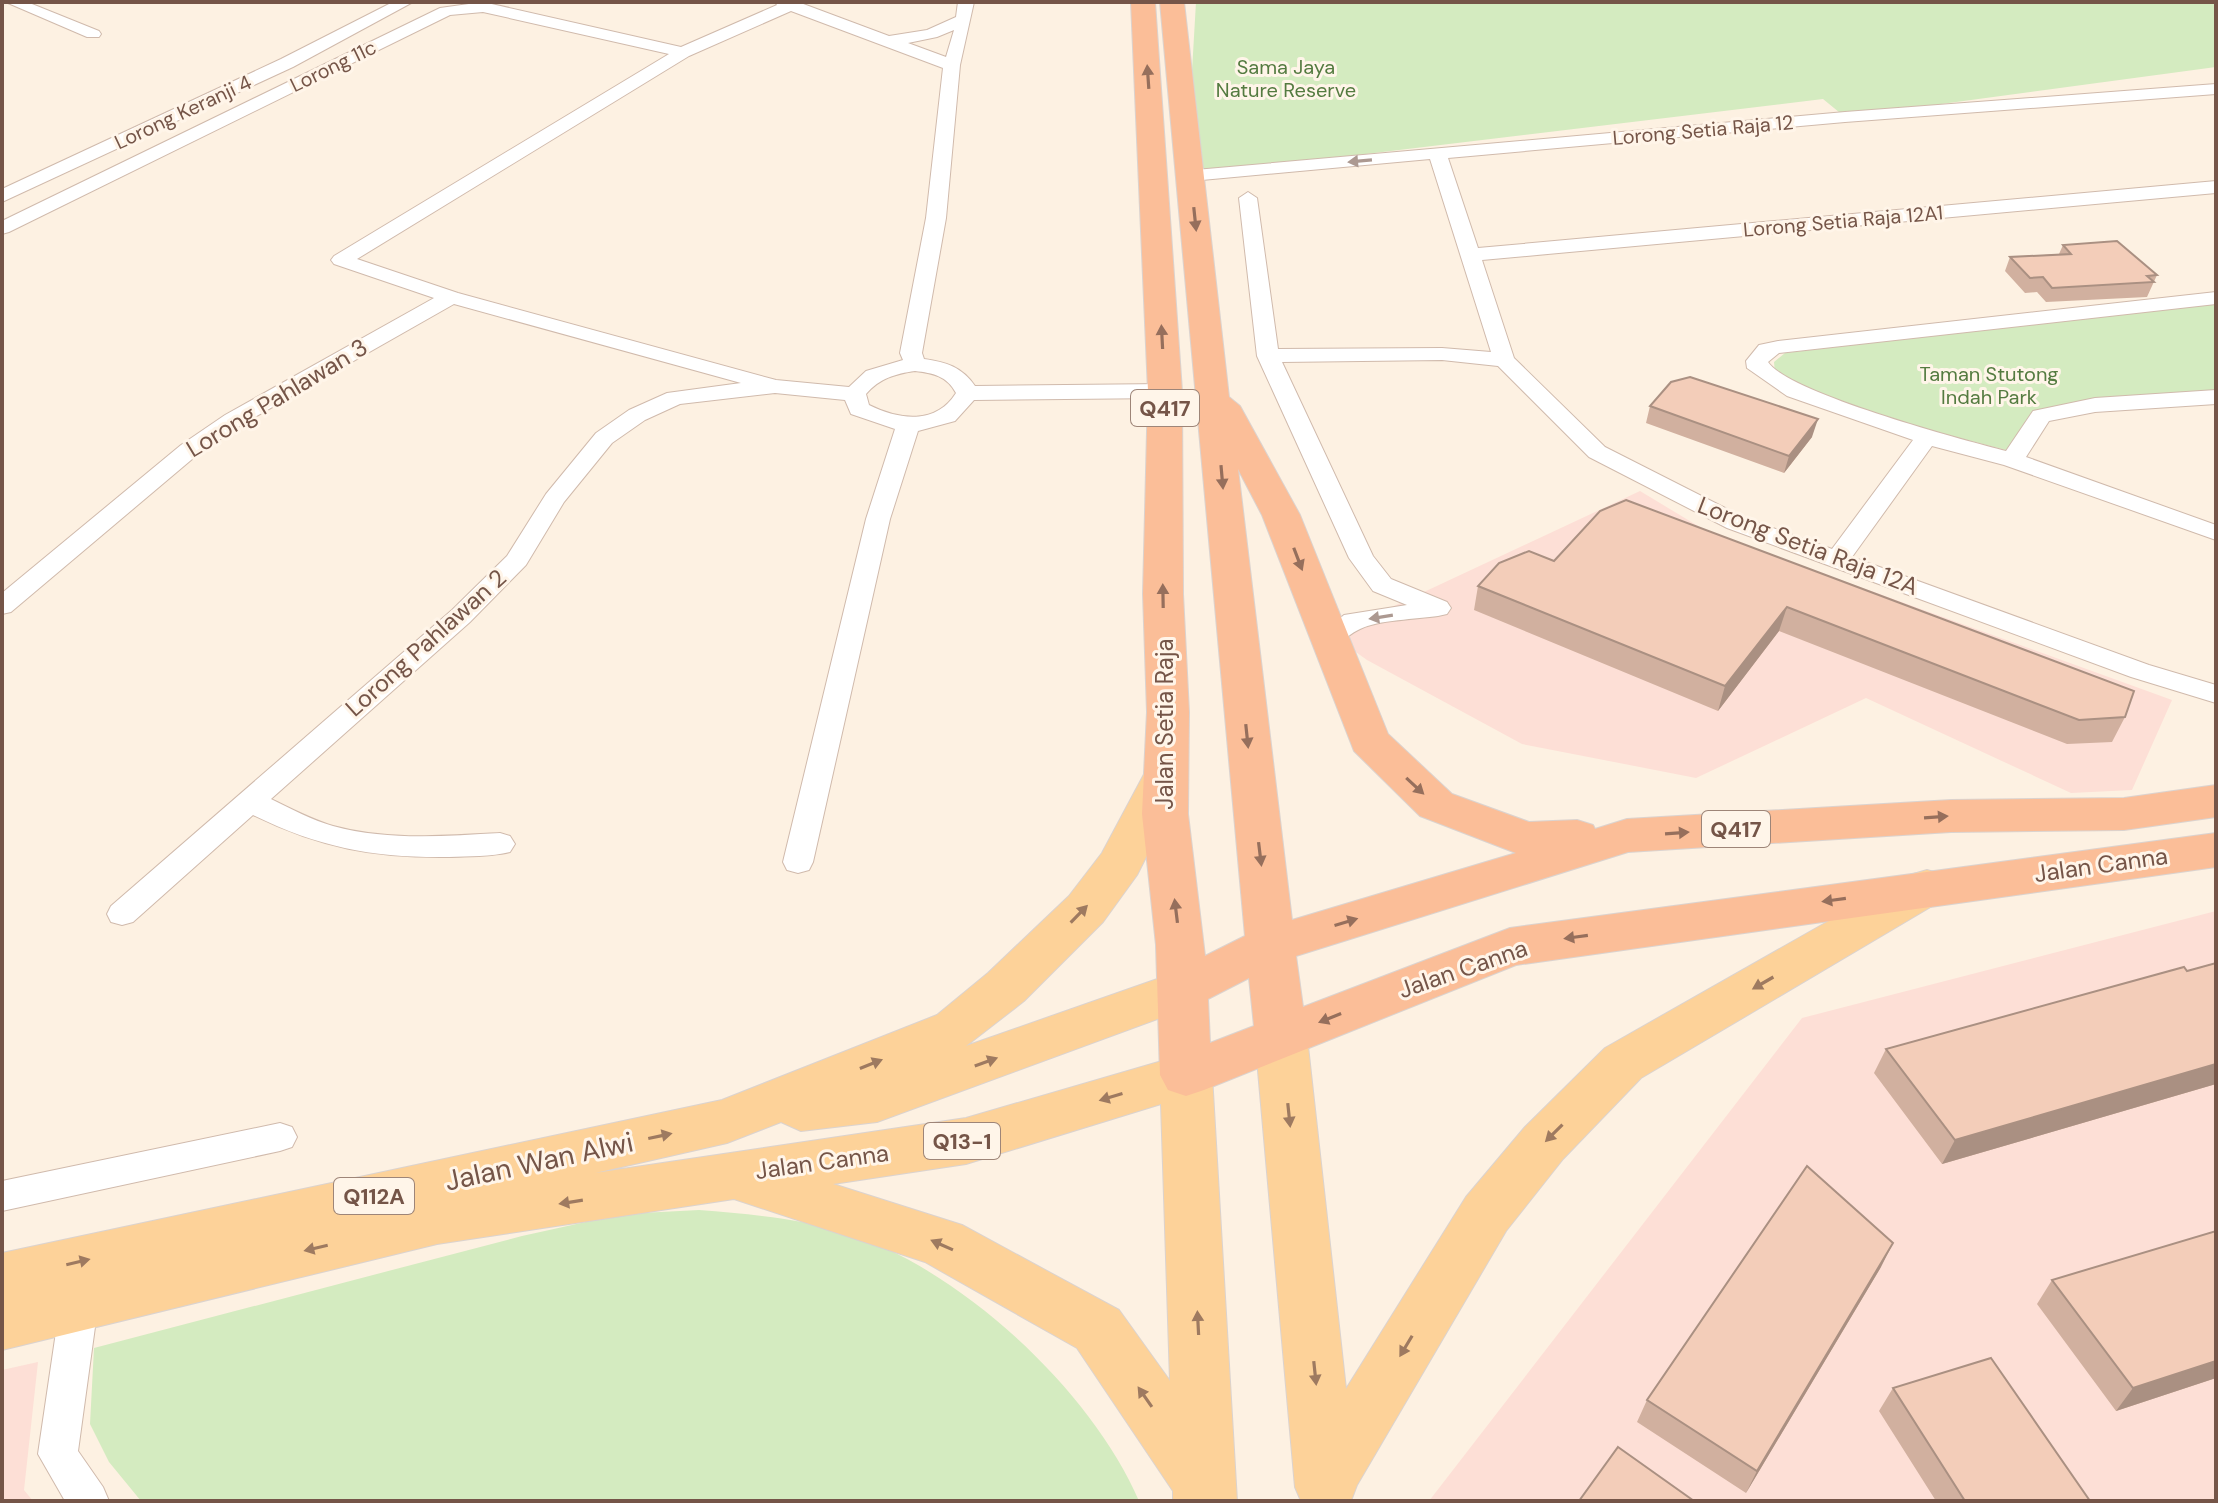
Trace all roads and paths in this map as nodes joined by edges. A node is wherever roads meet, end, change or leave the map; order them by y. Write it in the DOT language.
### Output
graph roads {
  1 [pos="17,2"];
  2 [pos="405,2"];
  3 [pos="1143,2"];
  4 [pos="1172,2"];
  5 [pos="787,4"];
  6 [pos="2,5"];
  7 [pos="965,10"];
  8 [pos="93,34"];
  9 [pos="888,41"];
  10 [pos="683,52"];
  11 [pos="952,65"];
  12 [pos="2216,89"];
  13 [pos="1438,155"];
  14 [pos="1191,175"];
  15 [pos="2216,187"];
  16 [pos="2,196"];
  17 [pos="1248,198"];
  18 [pos="2,228"];
  19 [pos="1470,255"];
  20 [pos="451,297"];
  21 [pos="2216,298"];
  22 [pos="1268,356"];
  23 [pos="1504,360"];
  24 [pos="915,364"];
  25 [pos="775,386"];
  26 [pos="1213,389"];
  27 [pos="1165,391"];
  28 [pos="967,393"];
  29 [pos="855,394"];
  30 [pos="2216,397"];
  31 [pos="908,425"];
  32 [pos="1927,437"];
  33 [pos="2012,460"];
  34 [pos="2216,533"];
  35 [pos="1838,558"];
  36 [pos="2,606"];
  37 [pos="1329,639"];
  38 [pos="2216,694"];
  39 [pos="1165,776"];
  40 [pos="249,801"];
  41 [pos="2216,801"];
  42 [pos="1627,836"];
  43 [pos="500,844"];
  44 [pos="2216,850"];
  45 [pos="798,862"];
  46 [pos="1927,887"];
  47 [pos="122,914"];
  48 [pos="1271,945"];
  49 [pos="1183,989"];
  50 [pos="1281,1037"];
  51 [pos="1186,1075"];
  52 [pos="747,1115"];
  53 [pos="280,1137"];
  54 [pos="731,1175"];
  55 [pos="2,1196"];
  56 [pos="2,1279"];
  57 [pos="79,1305"];
  58 [pos="2,1323"];
  59 [pos="1326,1490"];
  60 [pos="1205,1493"];
  61 [pos="89,1501"];
  1 -- 6 [label="street"];
  1 -- 8 [label="street"];
  2 -- 16 [label="street, Lorong Keranji 4"];
  27 -- 3 [label="highway, Jalan Setia Raja / Q417, one-way"];
  4 -- 14 [label="highway, Q417"];
  5 -- 9 [label="street"];
  5 -- 10 [label="street"];
  7 -- 9 [label="street"];
  7 -- 11 [label="street"];
  9 -- 11 [label="street"];
  10 -- 18 [label="street, Lorong 11c"];
  10 -- 20 [label="street"];
  11 -- 24 [label="street"];
  12 -- 13 [label="street, Lorong Setia Raja 12"];
  13 -- 14 [label="street, Lorong Setia Raja 12, one-way"];
  13 -- 19 [label="street, Lorong Setia Raja 12A"];
  14 -- 26 [label="highway, Q417, one-way"];
  15 -- 19 [label="street, Lorong Setia Raja 12A1"];
  17 -- 22 [label="street"];
  19 -- 23 [label="street, Lorong Setia Raja 12A"];
  20 -- 25 [label="street"];
  20 -- 36 [label="street, Lorong Pahlawan 3"];
  21 -- 32 [label="street"];
  22 -- 23 [label="street"];
  22 -- 37 [label="street, one-way"];
  23 -- 35 [label="street, Lorong Setia Raja 12A"];
  24 -- 28 [label="street"];
  24 -- 29 [label="street"];
  25 -- 29 [label="street"];
  25 -- 40 [label="street, Lorong Pahlawan 2"];
  26 -- 37 [label="highway, one-way"];
  26 -- 48 [label="highway, Q417, one-way"];
  27 -- 28 [label="street"];
  39 -- 27 [label="highway, Jalan Setia Raja / Q417, one-way"];
  28 -- 31 [label="street"];
  29 -- 31 [label="street"];
  30 -- 33 [label="street"];
  31 -- 45 [label="street"];
  32 -- 33 [label="street"];
  32 -- 35 [label="street"];
  33 -- 34 [label="street"];
  35 -- 38 [label="street, Lorong Setia Raja 12A"];
  37 -- 42 [label="highway, one-way"];
  49 -- 39 [label="highway, Jalan Setia Raja / Q417, one-way"];
  52 -- 39 [label="main road, one-way"];
  40 -- 43 [label="street"];
  40 -- 47 [label="street, Lorong Pahlawan 2"];
  42 -- 41 [label="highway, Jalan Canna / Q417, one-way"];
  48 -- 42 [label="highway, Jalan Canna / Q417, one-way"];
  44 -- 46 [label="highway, Jalan Canna"];
  46 -- 50 [label="highway, Jalan Canna, one-way"];
  46 -- 59 [label="main road, one-way"];
  48 -- 49 [label="highway, Q417"];
  48 -- 50 [label="highway, Q417"];
  49 -- 51 [label="highway, Q417"];
  52 -- 49 [label="main road, one-way"];
  50 -- 51 [label="highway, Jalan Canna"];
  50 -- 59 [label="main road, one-way"];
  51 -- 54 [label="main road, Jalan Canna / Q13-1, one-way"];
  60 -- 51 [label="main road, one-way"];
  56 -- 52 [label="main road, Jalan Wan Alwi / Q112A, one-way"];
  53 -- 55 [label="street"];
  54 -- 57 [label="main road, Jalan Wan Alwi, one-way"];
  60 -- 54 [label="main road, one-way"];
  57 -- 58 [label="main road, Jalan Wan Alwi"];
  57 -- 61 [label="street"];
}
